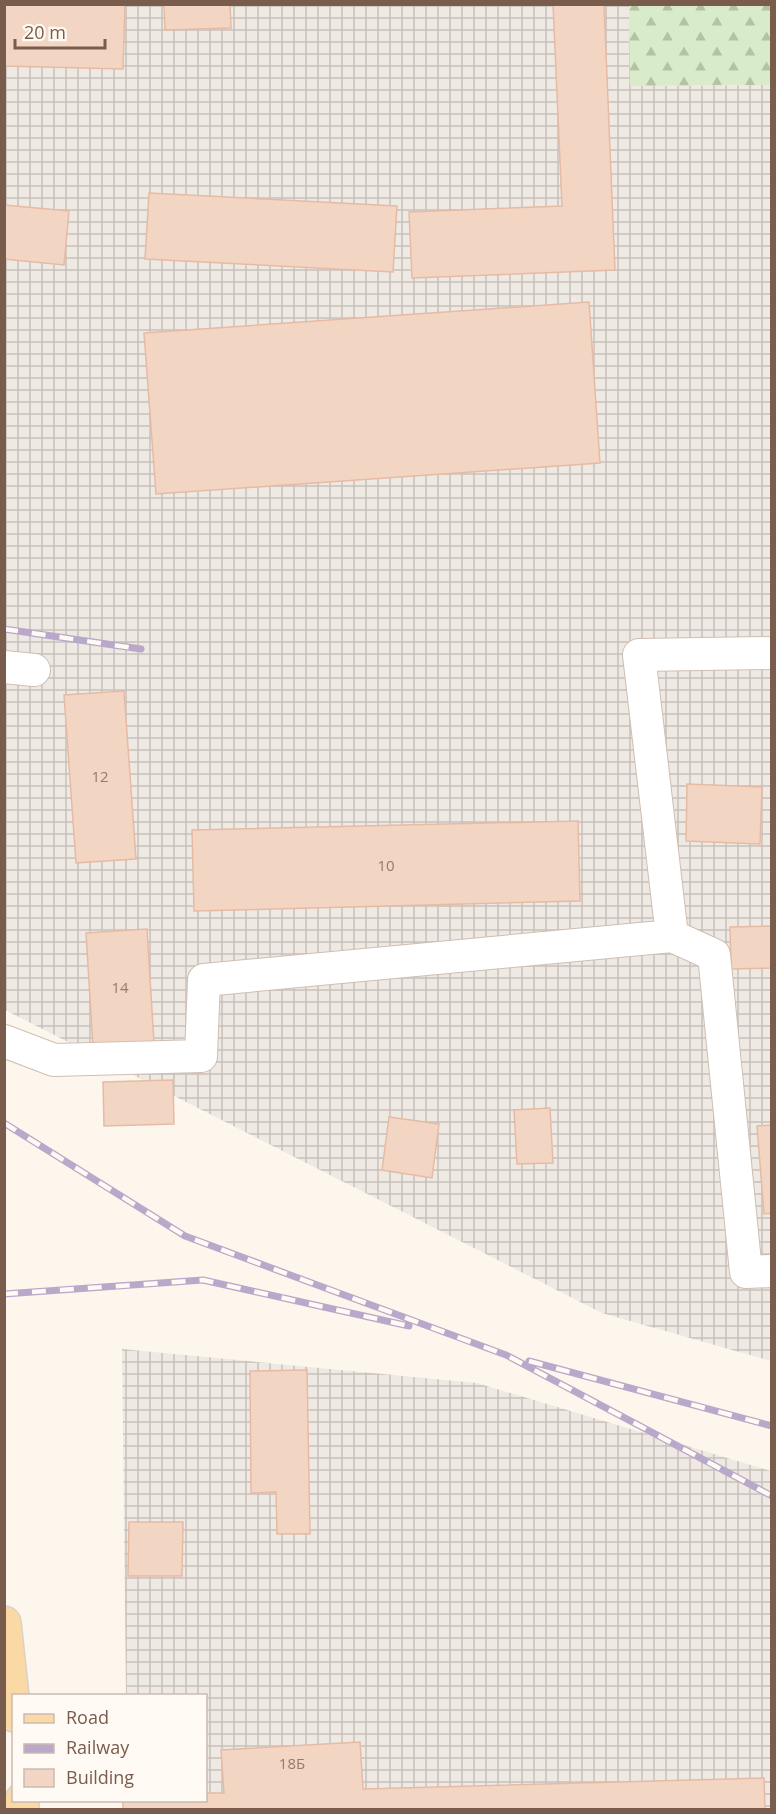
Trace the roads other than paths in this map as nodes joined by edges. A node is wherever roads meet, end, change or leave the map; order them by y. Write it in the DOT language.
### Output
graph roads {
  1 [pos="771,653"];
  2 [pos="672,936"];
  3 [pos="4,1041"];
  4 [pos="771,1271"];
  5 [pos="4,1623"];
  6 [pos="12,1697"];
  1 -- 2 [label="street"];
  2 -- 3 [label="street"];
  2 -- 4 [label="street"];
  5 -- 6 [label="main road"];
}
